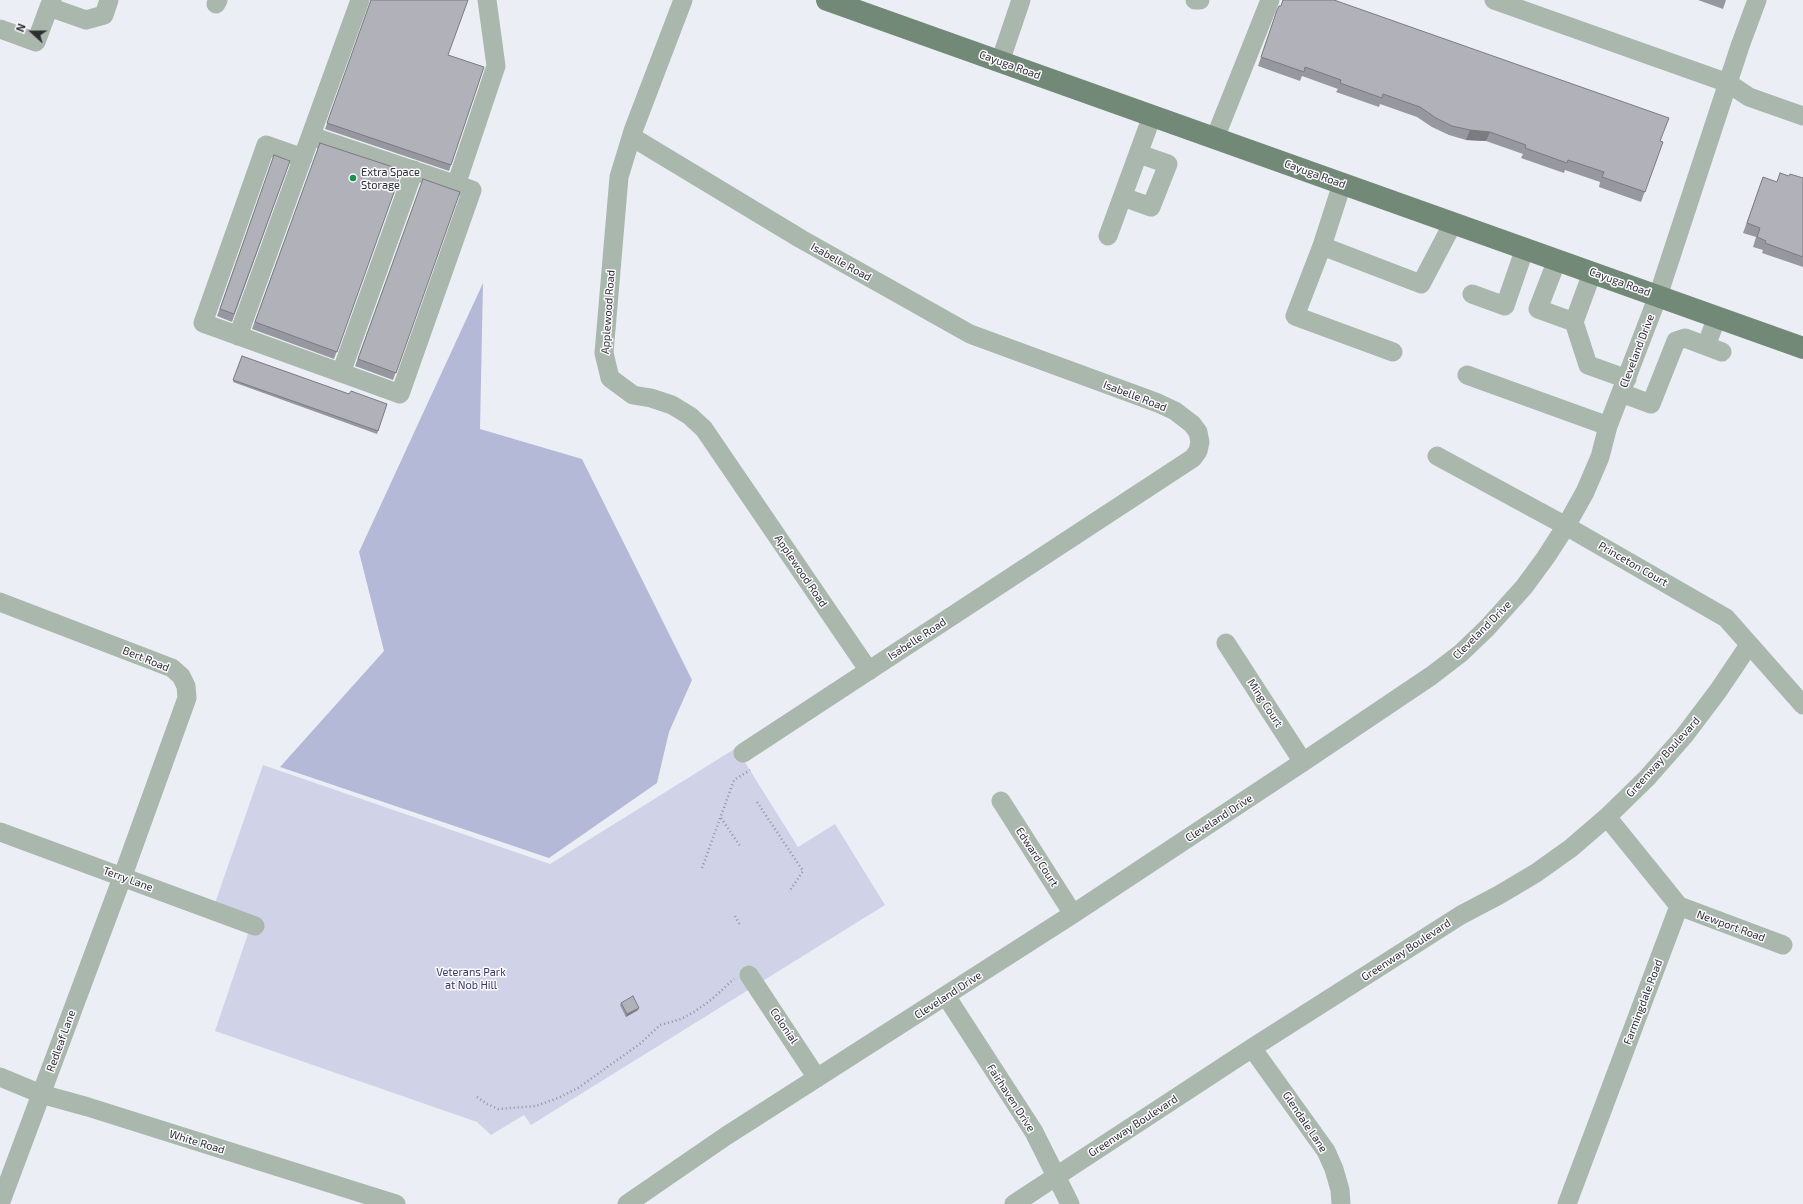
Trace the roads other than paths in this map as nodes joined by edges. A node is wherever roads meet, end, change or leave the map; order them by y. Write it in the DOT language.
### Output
graph roads {
  1 [pos="110,0"];
  2 [pos="360,0"];
  3 [pos="487,0"];
  4 [pos="683,0"];
  5 [pos="826,0"];
  6 [pos="1021,0"];
  7 [pos="1195,0"];
  8 [pos="1200,0"];
  9 [pos="1270,0"];
  10 [pos="1494,0"];
  11 [pos="1757,0"];
  12 [pos="50,3"];
  13 [pos="1515,3"];
  14 [pos="0,29"];
  15 [pos="1000,62"];
  16 [pos="1728,83"];
  17 [pos="1152,116"];
  18 [pos="1803,116"];
  19 [pos="311,136"];
  20 [pos="632,137"];
  21 [pos="1215,138"];
  22 [pos="1139,154"];
  23 [pos="303,158"];
  24 [pos="414,170"];
  25 [pos="1342,184"];
  26 [pos="456,185"];
  27 [pos="1123,197"];
  28 [pos="1453,223"];
  29 [pos="1108,236"];
  30 [pos="1322,246"];
  31 [pos="1525,248"];
  32 [pos="1556,260"];
  33 [pos="1592,273"];
  34 [pos="1472,294"];
  35 [pos="1658,296"];
  36 [pos="1717,317"];
  37 [pos="1574,322"];
  38 [pos="238,336"];
  39 [pos="1803,348"];
  40 [pos="1393,352"];
  41 [pos="341,373"];
  42 [pos="1467,375"];
  43 [pos="1624,386"];
  44 [pos="1608,426"];
  45 [pos="1437,456"];
  46 [pos="1566,526"];
  47 [pos="0,602"];
  48 [pos="1226,643"];
  49 [pos="1749,645"];
  50 [pos="869,670"];
  51 [pos="1803,705"];
  52 [pos="746,761"];
  53 [pos="1304,762"];
  54 [pos="1001,801"];
  55 [pos="1607,818"];
  56 [pos="0,832"];
  57 [pos="122,878"];
  58 [pos="1679,906"];
  59 [pos="1073,914"];
  60 [pos="255,926"];
  61 [pos="1783,945"];
  62 [pos="743,976"];
  63 [pos="946,996"];
  64 [pos="1252,1048"];
  65 [pos="0,1077"];
  66 [pos="818,1078"];
  67 [pos="42,1094"];
  68 [pos="1055,1176"];
  69 [pos="0,1204"];
  70 [pos="396,1204"];
  71 [pos="627,1204"];
  72 [pos="1014,1204"];
  73 [pos="1070,1204"];
  74 [pos="1341,1204"];
  75 [pos="1567,1204"];
  1 -- 12 [label="street"];
  2 -- 19 [label="street"];
  3 -- 26 [label="street"];
  4 -- 20 [label="street, Applewood Road"];
  5 -- 15 [label="main road, Cayuga Road"];
  6 -- 15 [label="street"];
  7 -- 8 [label="street"];
  9 -- 21 [label="street"];
  10 -- 13 [label="street"];
  11 -- 16 [label="street, Cleveland Drive"];
  12 -- 14 [label="street"];
  13 -- 16 [label="street"];
  15 -- 17 [label="main road, Cayuga Road"];
  16 -- 18 [label="street"];
  16 -- 35 [label="street, Cleveland Drive"];
  17 -- 21 [label="main road, Cayuga Road"];
  17 -- 22 [label="street"];
  19 -- 23 [label="street"];
  19 -- 24 [label="street"];
  20 -- 50 [label="street, Applewood Road"];
  20 -- 50 [label="street, Isabelle Road"];
  21 -- 25 [label="main road, Cayuga Road"];
  22 -- 27 [label="street"];
  22 -- 27 [label="street"];
  23 -- 38 [label="street"];
  23 -- 38 [label="street"];
  24 -- 26 [label="street"];
  24 -- 41 [label="street"];
  25 -- 28 [label="main road, Cayuga Road"];
  25 -- 30 [label="street"];
  26 -- 41 [label="street"];
  27 -- 29 [label="street"];
  28 -- 30 [label="street"];
  28 -- 31 [label="main road, Cayuga Road"];
  30 -- 40 [label="street"];
  31 -- 32 [label="main road, Cayuga Road"];
  31 -- 34 [label="street"];
  32 -- 33 [label="main road, Cayuga Road"];
  32 -- 37 [label="street"];
  33 -- 35 [label="main road, Cayuga Road"];
  33 -- 37 [label="street"];
  35 -- 36 [label="main road, Cayuga Road"];
  35 -- 43 [label="street, Cleveland Drive"];
  36 -- 39 [label="main road, Cayuga Road"];
  36 -- 43 [label="street"];
  37 -- 43 [label="street"];
  38 -- 41 [label="street"];
  42 -- 44 [label="street"];
  43 -- 44 [label="street, Cleveland Drive"];
  44 -- 46 [label="street, Cleveland Drive"];
  45 -- 46 [label="street, Princeton Court"];
  46 -- 49 [label="street, Princeton Court"];
  46 -- 53 [label="street, Cleveland Drive"];
  47 -- 57 [label="street, Bert Road"];
  48 -- 53 [label="street, Ming Court"];
  49 -- 51 [label="street, Princeton Court"];
  49 -- 55 [label="street, Greenway Boulevard"];
  50 -- 52 [label="street, Isabelle Road"];
  53 -- 59 [label="street, Cleveland Drive"];
  54 -- 59 [label="street, Edward Court"];
  55 -- 58 [label="street"];
  55 -- 64 [label="street, Greenway Boulevard"];
  56 -- 57 [label="street, Terry Lane"];
  57 -- 60 [label="street, Terry Lane"];
  57 -- 67 [label="street, Redleaf Lane"];
  58 -- 61 [label="street, Newport Road"];
  58 -- 75 [label="street, Farmingdale Road"];
  59 -- 63 [label="street, Cleveland Drive"];
  62 -- 66 [label="street, Colonial"];
  63 -- 66 [label="street, Cleveland Drive"];
  63 -- 68 [label="street, Fairhaven Drive"];
  64 -- 68 [label="street, Greenway Boulevard"];
  64 -- 74 [label="street, Glendale Lane"];
  65 -- 67 [label="street, White Road"];
  66 -- 71 [label="street, Cleveland Drive"];
  67 -- 69 [label="street, Redleaf Lane"];
  67 -- 70 [label="street, White Road"];
  68 -- 72 [label="street, Greenway Boulevard"];
  68 -- 73 [label="street, Fairhaven Drive"];
}
